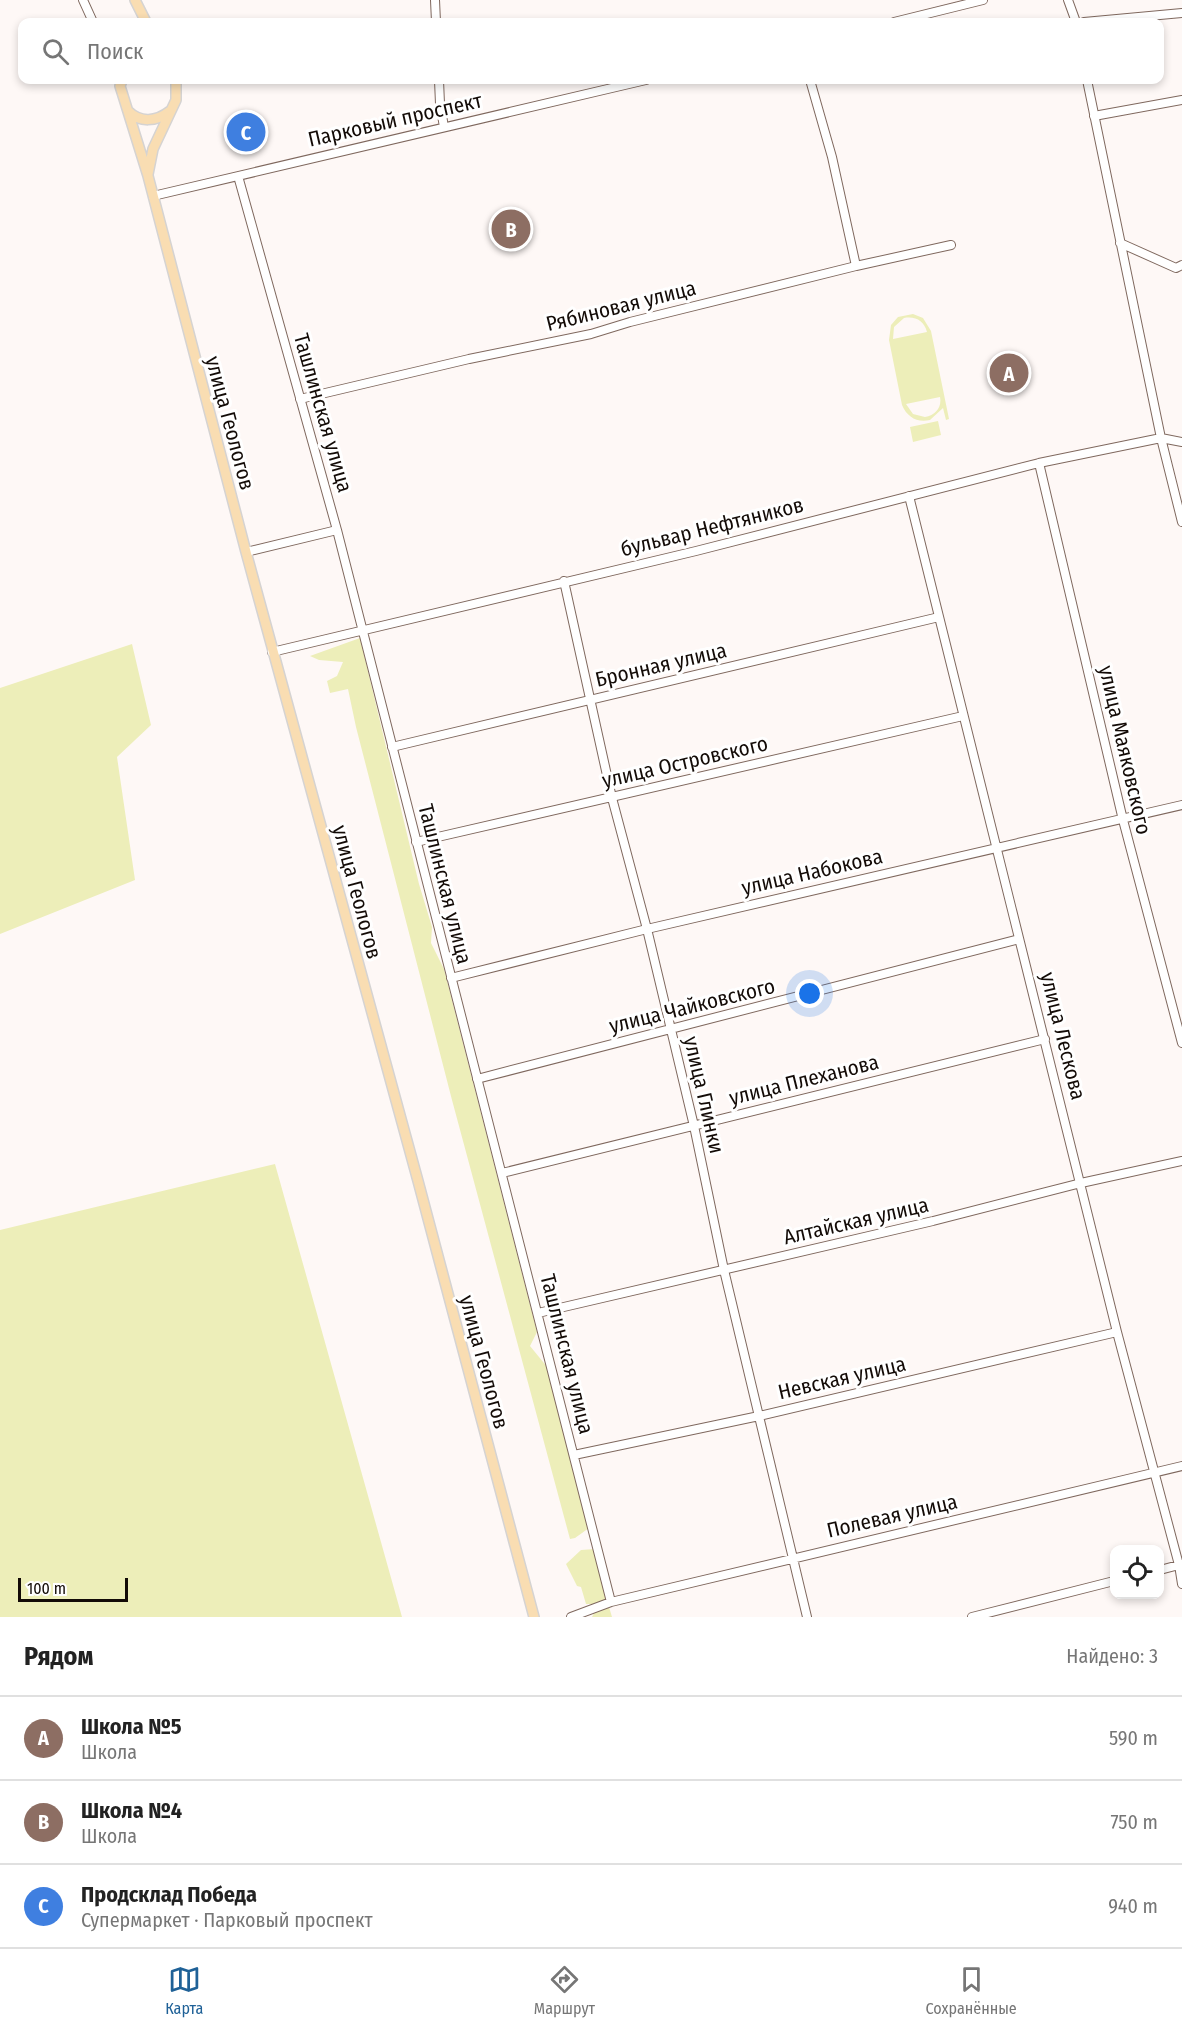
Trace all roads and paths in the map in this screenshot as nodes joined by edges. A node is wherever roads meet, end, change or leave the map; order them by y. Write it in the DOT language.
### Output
graph roads {
  1 [pos="83,0"];
  2 [pos="135,0"];
  3 [pos="435,0"];
  4 [pos="983,0"];
  5 [pos="1068,0"];
  6 [pos="1182,13"];
  7 [pos="91,18"];
  8 [pos="139,18"];
  9 [pos="144,18"];
  10 [pos="436,18"];
  11 [pos="910,18"];
  12 [pos="1075,18"];
  13 [pos="1128,18"];
  14 [pos="121,84"];
  15 [pos="176,84"];
  16 [pos="439,84"];
  17 [pos="629,84"];
  18 [pos="811,84"];
  19 [pos="1088,84"];
  20 [pos="1182,100"];
  21 [pos="128,110"];
  22 [pos="171,110"];
  23 [pos="1094,116"];
  24 [pos="444,127"];
  25 [pos="148,176"];
  26 [pos="238,176"];
  27 [pos="153,196"];
  28 [pos="1120,243"];
  29 [pos="951,245"];
  30 [pos="856,266"];
  31 [pos="1180,268"];
  32 [pos="300,399"];
  33 [pos="1161,438"];
  34 [pos="1182,442"];
  35 [pos="1039,463"];
  36 [pos="909,496"];
  37 [pos="1182,522"];
  38 [pos="337,530"];
  39 [pos="246,552"];
  40 [pos="564,581"];
  41 [pos="939,617"];
  42 [pos="361,631"];
  43 [pos="272,651"];
  44 [pos="589,701"];
  45 [pos="963,716"];
  46 [pos="392,747"];
  47 [pos="612,798"];
  48 [pos="1182,805"];
  49 [pos="1122,820"];
  50 [pos="416,842"];
  51 [pos="996,848"];
  52 [pos="647,929"];
  53 [pos="1019,939"];
  54 [pos="451,978"];
  55 [pos="670,1030"];
  56 [pos="1045,1039"];
  57 [pos="1182,1043"];
  58 [pos="477,1078"];
  59 [pos="694,1126"];
  60 [pos="1182,1161"];
  61 [pos="502,1173"];
  62 [pos="1081,1183"];
  63 [pos="724,1270"];
  64 [pos="538,1313"];
  65 [pos="1117,1332"];
  66 [pos="759,1416"];
  67 [pos="574,1455"];
  68 [pos="1182,1466"];
  69 [pos="1153,1474"];
  70 [pos="794,1557"];
  71 [pos="1180,1565"];
  72 [pos="1164,1569"];
  73 [pos="1110,1582"];
  74 [pos="1182,1584"];
  75 [pos="611,1602"];
  76 [pos="534,1617"];
  77 [pos="571,1617"];
  78 [pos="807,1617"];
  79 [pos="972,1617"];
  1 -- 7 [label="street"];
  2 -- 8 [label="main road"];
  2 -- 9 [label="main road"];
  3 -- 10 [label="street"];
  4 -- 11 [label="street"];
  5 -- 12 [label="street"];
  6 -- 13 [label="street"];
  14 -- 21 [label="main road, улица Геологов"];
  15 -- 22 [label="main road"];
  16 -- 24 [label="street"];
  17 -- 24 [label="street, Парковый проспект"];
  18 -- 30 [label="street"];
  19 -- 23 [label="street"];
  20 -- 23 [label="street"];
  21 -- 22 [label="main road"];
  21 -- 25 [label="main road, улица Геологов"];
  22 -- 25 [label="main road"];
  23 -- 28 [label="street"];
  24 -- 26 [label="street, Парковый проспект"];
  25 -- 27 [label="main road, улица Геологов"];
  26 -- 27 [label="street, Парковый проспект"];
  26 -- 32 [label="street, Ташлинская улица"];
  27 -- 39 [label="main road, улица Геологов"];
  28 -- 31 [label="street"];
  28 -- 33 [label="street"];
  29 -- 30 [label="street, Рябиновая улица"];
  30 -- 32 [label="street, Рябиновая улица"];
  32 -- 38 [label="street, Ташлинская улица"];
  33 -- 34 [label="street"];
  33 -- 35 [label="street, бульвар Нефтяников"];
  33 -- 37 [label="street"];
  35 -- 36 [label="street, бульвар Нефтяников"];
  35 -- 49 [label="street, улица Маяковского"];
  36 -- 40 [label="street, бульвар Нефтяников"];
  36 -- 41 [label="street, улица Лескова"];
  38 -- 39 [label="street"];
  38 -- 42 [label="street, Ташлинская улица"];
  39 -- 43 [label="main road, улица Геологов"];
  40 -- 42 [label="street, бульвар Нефтяников"];
  40 -- 44 [label="street, улица Глинки"];
  41 -- 44 [label="street, Бронная улица"];
  41 -- 45 [label="street, улица Лескова"];
  42 -- 43 [label="street, бульвар Нефтяников"];
  42 -- 46 [label="street, Ташлинская улица"];
  43 -- 76 [label="main road, улица Геологов"];
  44 -- 46 [label="street, Бронная улица"];
  44 -- 47 [label="street, улица Глинки"];
  45 -- 47 [label="street, улица Островского"];
  45 -- 51 [label="street, улица Лескова"];
  46 -- 50 [label="street, Ташлинская улица"];
  47 -- 50 [label="street, улица Островского"];
  47 -- 52 [label="street, улица Глинки"];
  48 -- 49 [label="street, улица Набокова"];
  49 -- 51 [label="street, улица Набокова"];
  49 -- 57 [label="street, улица Маяковского"];
  50 -- 54 [label="street, Ташлинская улица"];
  51 -- 52 [label="street, улица Набокова"];
  51 -- 53 [label="street, улица Лескова"];
  52 -- 54 [label="street, улица Набокова"];
  52 -- 55 [label="street, улица Глинки"];
  53 -- 55 [label="street, улица Чайковского"];
  53 -- 56 [label="street, улица Лескова"];
  54 -- 58 [label="street, Ташлинская улица"];
  55 -- 58 [label="street, улица Чайковского"];
  55 -- 59 [label="street, улица Глинки"];
  56 -- 59 [label="street, улица Плеханова"];
  56 -- 62 [label="street, улица Лескова"];
  58 -- 61 [label="street, Ташлинская улица"];
  59 -- 61 [label="street, улица Плеханова"];
  59 -- 63 [label="street, улица Глинки"];
  60 -- 62 [label="street, Алтайская улица"];
  61 -- 64 [label="street, Ташлинская улица"];
  62 -- 63 [label="street, Алтайская улица"];
  62 -- 65 [label="street, улица Лескова"];
  63 -- 64 [label="street, Алтайская улица"];
  63 -- 66 [label="street, улица Глинки"];
  64 -- 67 [label="street, Ташлинская улица"];
  65 -- 66 [label="street, Невская улица"];
  65 -- 69 [label="street, улица Лескова"];
  66 -- 67 [label="street, Невская улица"];
  66 -- 70 [label="street, улица Глинки"];
  67 -- 75 [label="street, Ташлинская улица"];
  68 -- 69 [label="street, Полевая улица"];
  69 -- 70 [label="street, Полевая улица"];
  69 -- 71 [label="street, улица Лескова"];
  70 -- 75 [label="street, Полевая улица"];
  70 -- 78 [label="street, улица Глинки"];
  71 -- 72 [label="street"];
  71 -- 74 [label="street, улица Лескова"];
  73 -- 79 [label="street"];
  75 -- 77 [label="street, Полевая улица"];
}
